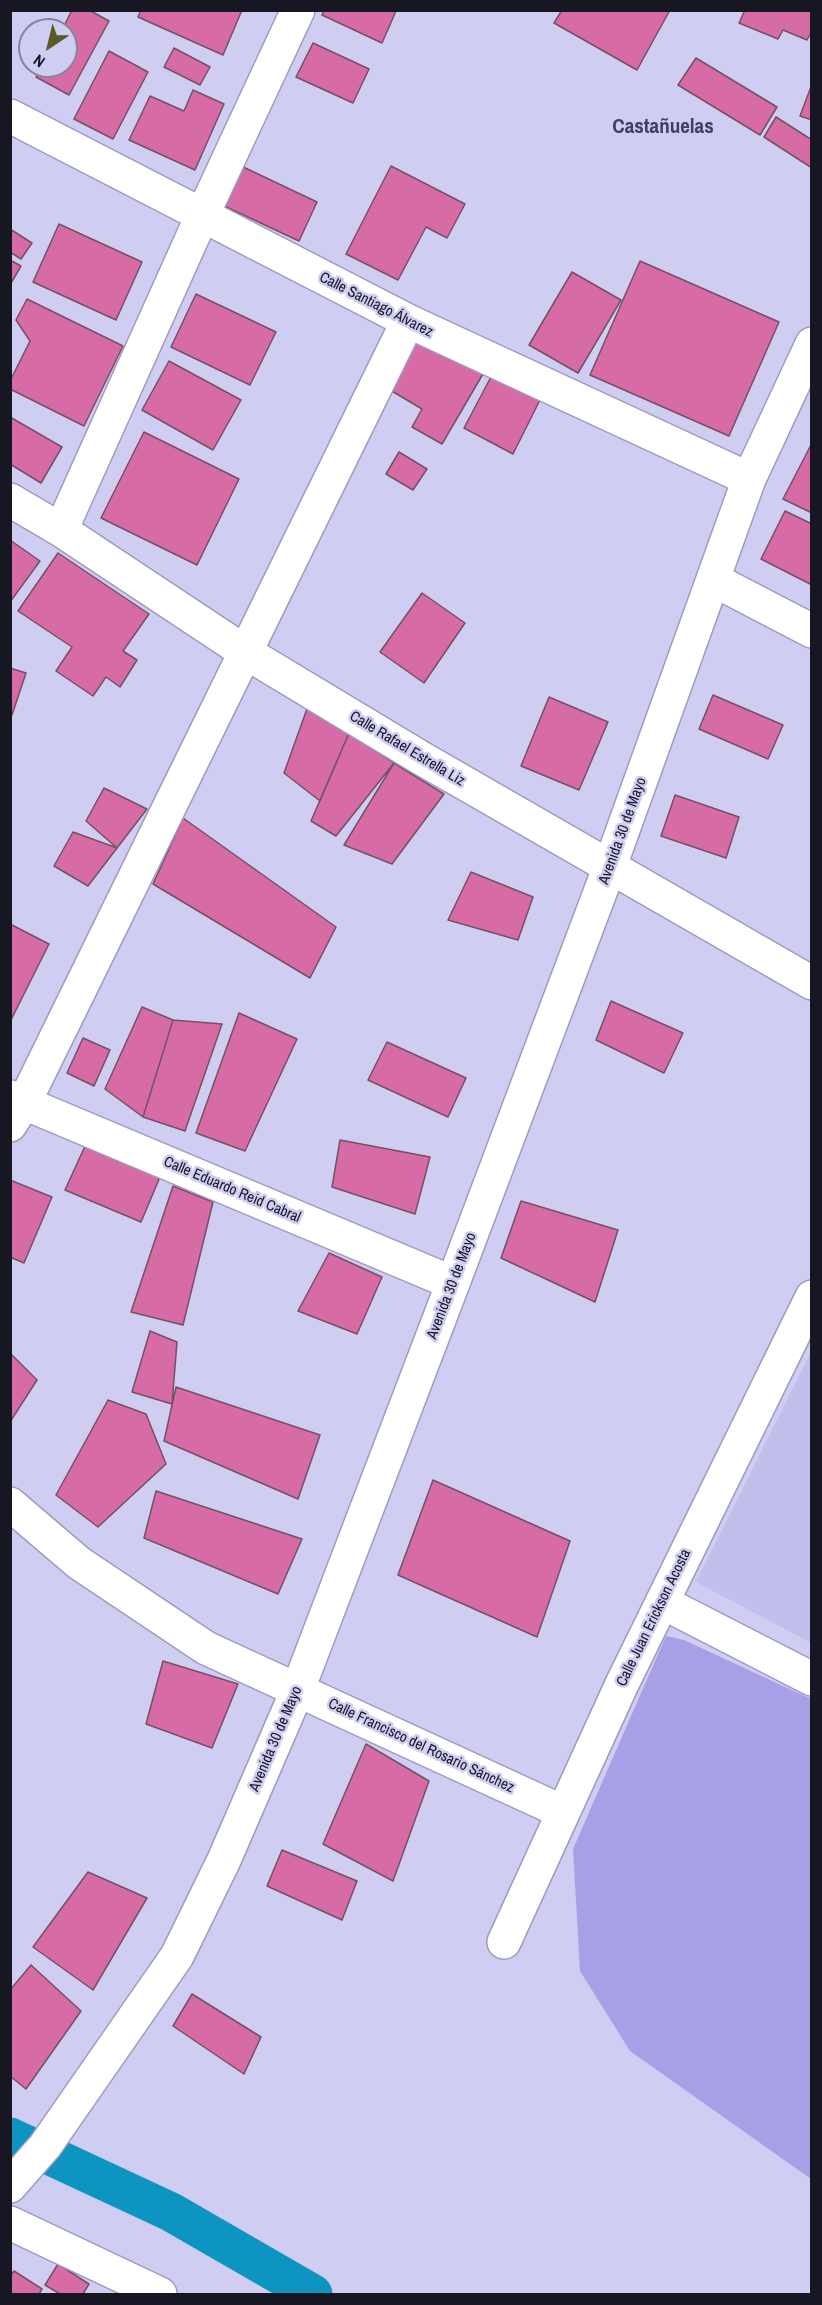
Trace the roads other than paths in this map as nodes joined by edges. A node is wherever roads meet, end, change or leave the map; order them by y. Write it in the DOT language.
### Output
graph roads {
  1 [pos="298,10"];
  2 [pos="10,116"];
  3 [pos="202,216"];
  4 [pos="408,321"];
  5 [pos="812,344"];
  6 [pos="803,384"];
  7 [pos="749,479"];
  8 [pos="10,500"];
  9 [pos="61,530"];
  10 [pos="714,580"];
  11 [pos="812,631"];
  12 [pos="245,652"];
  13 [pos="610,866"];
  14 [pos="812,983"];
  15 [pos="15,1108"];
  16 [pos="453,1283"];
  17 [pos="812,1297"];
  18 [pos="10,1504"];
  19 [pos="662,1602"];
  20 [pos="812,1679"];
  21 [pos="298,1689"];
  22 [pos="563,1812"];
  23 [pos="504,1942"];
  24 [pos="10,2186"];
  25 [pos="10,2223"];
  26 [pos="160,2295"];
  1 -- 3 [label="street"];
  2 -- 3 [label="street, Calle Santiago Álvarez"];
  3 -- 4 [label="street, Calle Santiago Álvarez"];
  3 -- 9 [label="street"];
  4 -- 7 [label="street, Calle Santiago Álvarez"];
  4 -- 12 [label="street"];
  5 -- 6 [label="street, Avenida 30 de Mayo"];
  6 -- 7 [label="street, Avenida 30 de Mayo"];
  7 -- 10 [label="street, Avenida 30 de Mayo"];
  8 -- 9 [label="street, Calle Rafael Estrella Liz"];
  9 -- 12 [label="street, Calle Rafael Estrella Liz"];
  10 -- 11 [label="street"];
  10 -- 13 [label="street, Avenida 30 de Mayo"];
  12 -- 13 [label="street, Calle Rafael Estrella Liz"];
  12 -- 15 [label="street"];
  13 -- 14 [label="street, Calle Rafael Estrella Liz"];
  13 -- 16 [label="street, Avenida 30 de Mayo"];
  15 -- 16 [label="street, Calle Eduardo Reid Cabral"];
  16 -- 21 [label="street, Avenida 30 de Mayo"];
  17 -- 19 [label="street, Calle Juan Erickson Acosta"];
  18 -- 21 [label="street, Calle Francisco del Rosario Sánchez"];
  19 -- 20 [label="street"];
  19 -- 22 [label="street, Calle Juan Erickson Acosta"];
  21 -- 22 [label="street, Calle Francisco del Rosario Sánchez"];
  21 -- 24 [label="street, Avenida 30 de Mayo"];
  22 -- 23 [label="street, Calle Juan Erickson Acosta"];
  25 -- 26 [label="street"];
}
